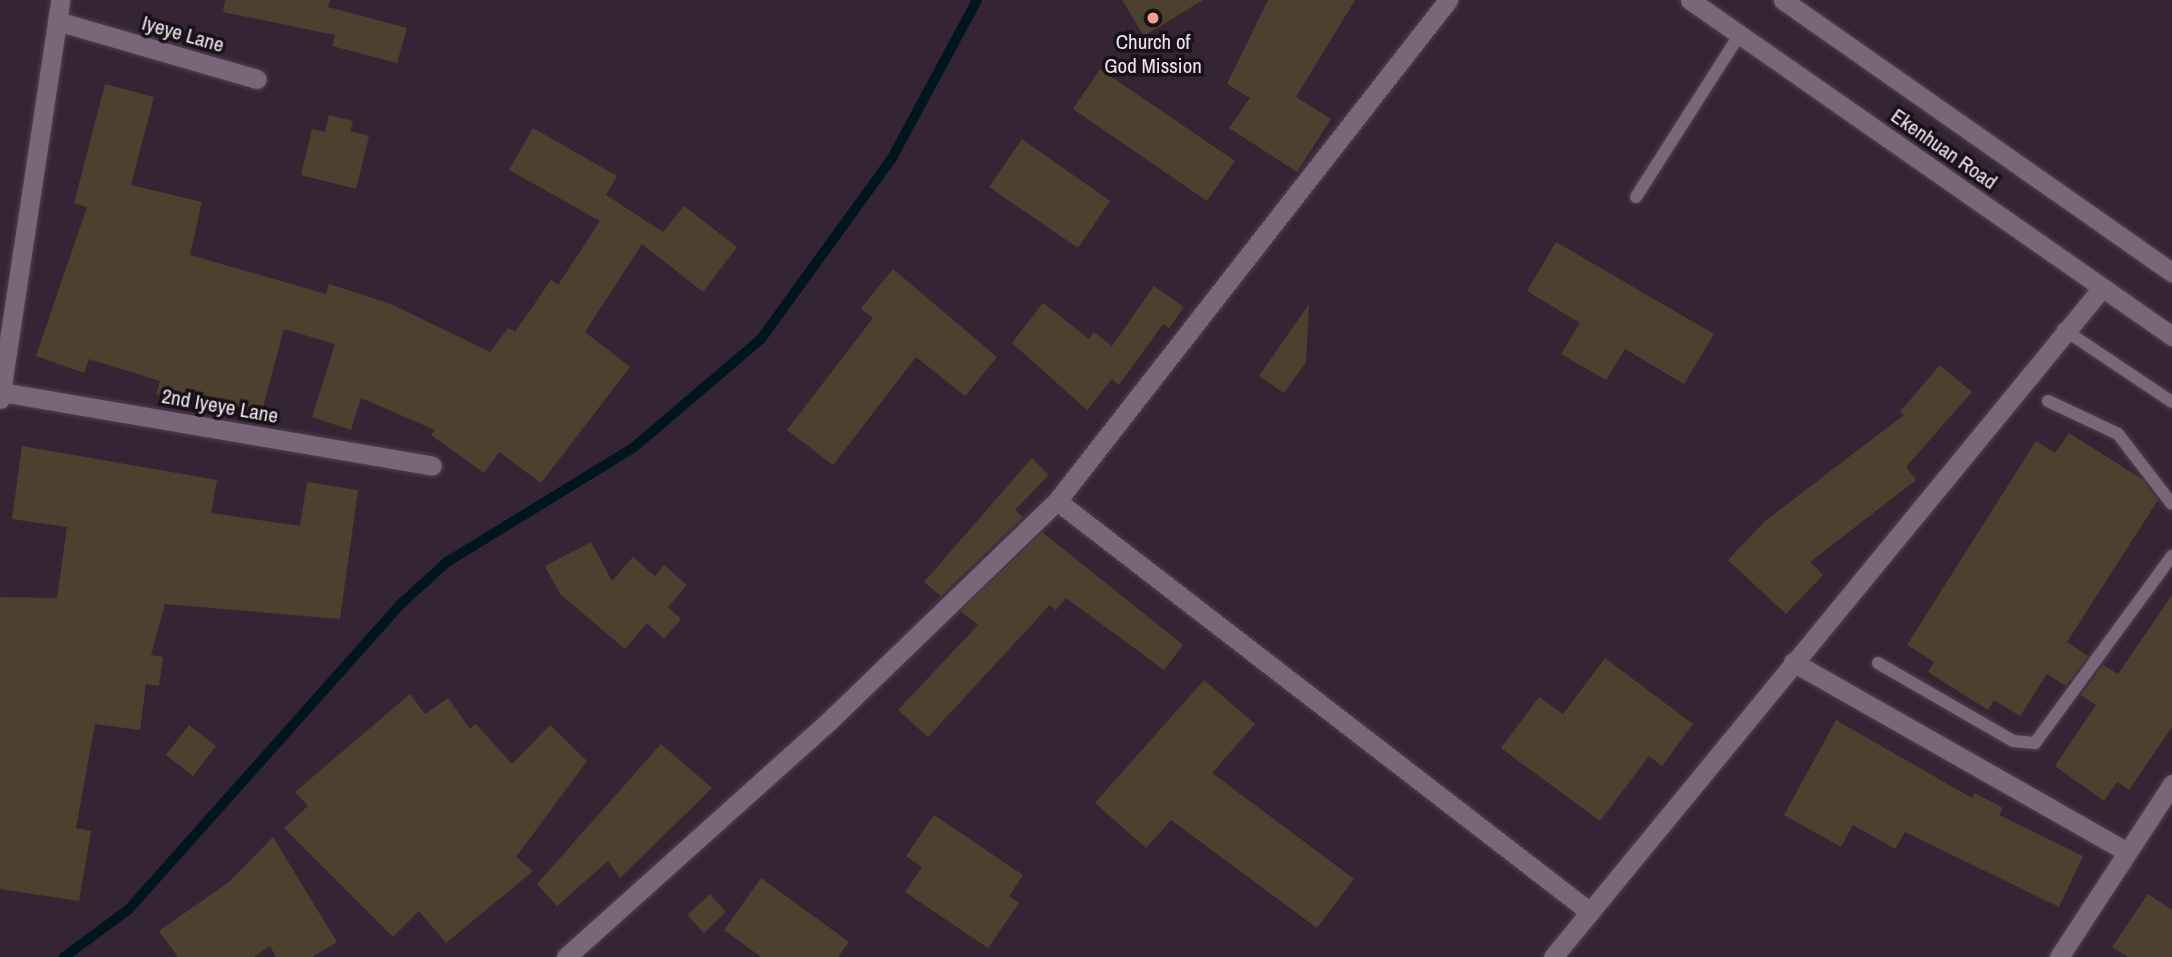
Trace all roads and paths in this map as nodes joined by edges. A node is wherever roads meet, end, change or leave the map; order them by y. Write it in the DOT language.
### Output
graph roads {
  1 [pos="60,0"];
  2 [pos="1448,0"];
  3 [pos="1690,0"];
  4 [pos="1783,0"];
  5 [pos="57,21"];
  6 [pos="1740,34"];
  7 [pos="257,79"];
  8 [pos="1636,197"];
  9 [pos="2172,272"];
  10 [pos="2102,288"];
  11 [pos="2063,329"];
  12 [pos="2172,336"];
  13 [pos="1,396"];
  14 [pos="2048,401"];
  15 [pos="2172,402"];
  16 [pos="432,466"];
  17 [pos="1057,501"];
  18 [pos="2172,503"];
  19 [pos="2172,556"];
  20 [pos="1793,662"];
  21 [pos="1878,663"];
  22 [pos="2172,784"];
  23 [pos="2127,852"];
  24 [pos="1590,912"];
  25 [pos="566,957"];
  26 [pos="1553,957"];
  27 [pos="2059,957"];
  1 -- 5 [label="street"];
  2 -- 17 [label="street"];
  3 -- 6 [label="street, Ekenhuan Road"];
  4 -- 9 [label="street, Ekenhuan Road"];
  5 -- 7 [label="street, Iyeye Lane"];
  5 -- 13 [label="street"];
  6 -- 8 [label="lane"];
  6 -- 10 [label="street, Ekenhuan Road"];
  10 -- 11 [label="street"];
  10 -- 12 [label="street, Ekenhuan Road"];
  11 -- 15 [label="lane"];
  11 -- 20 [label="street"];
  13 -- 16 [label="street, 2nd Iyeye Lane"];
  14 -- 18 [label="lane"];
  17 -- 24 [label="street"];
  17 -- 25 [label="street"];
  19 -- 21 [label="lane"];
  20 -- 23 [label="street"];
  20 -- 24 [label="street"];
  22 -- 23 [label="street"];
  23 -- 27 [label="street"];
  24 -- 26 [label="street"];
}
